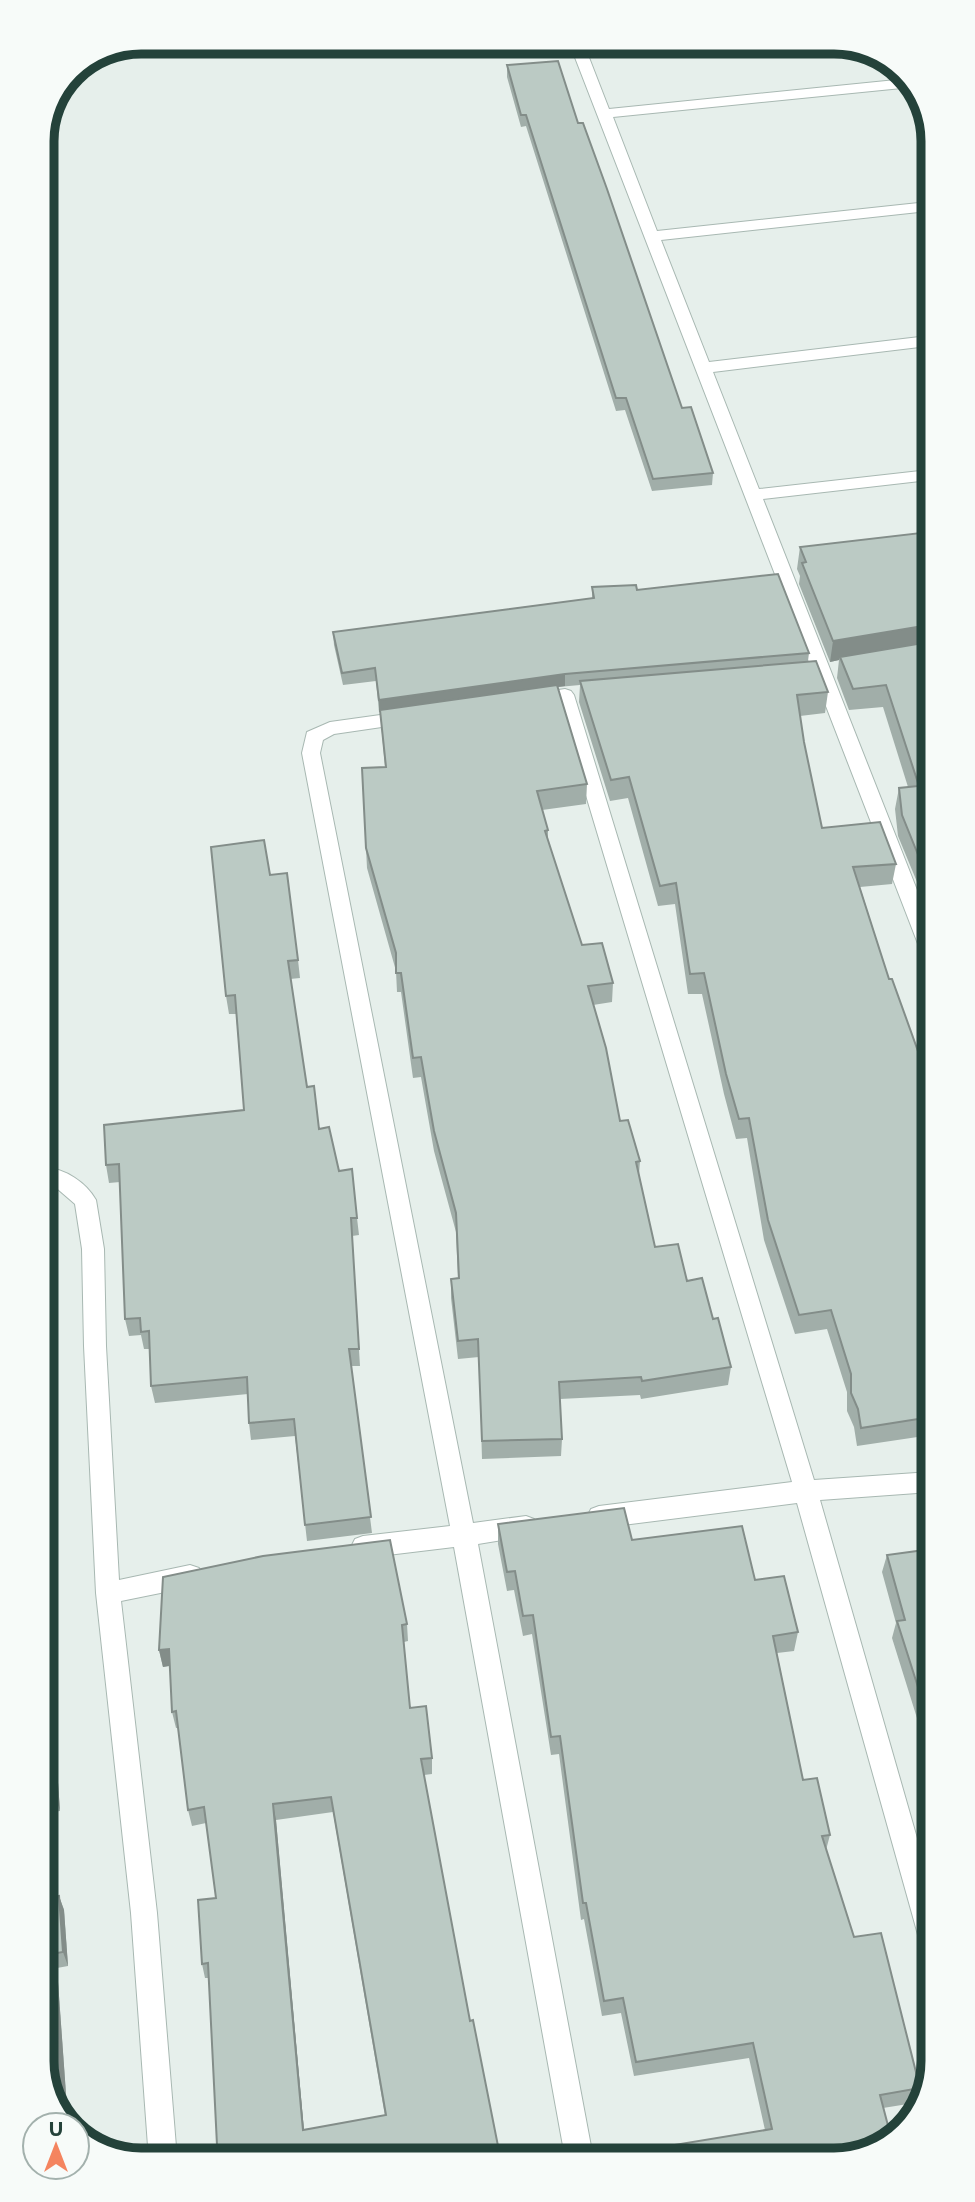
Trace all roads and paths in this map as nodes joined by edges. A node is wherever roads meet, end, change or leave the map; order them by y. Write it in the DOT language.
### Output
graph roads {
  1 [pos="580,54"];
  2 [pos="899,84"];
  3 [pos="603,114"];
  4 [pos="921,207"];
  5 [pos="651,236"];
  6 [pos="921,342"];
  7 [pos="702,368"];
  8 [pos="921,476"];
  9 [pos="752,495"];
  10 [pos="510,702"];
  11 [pos="427,714"];
  12 [pos="921,926"];
  13 [pos="54,1177"];
  14 [pos="921,1483"];
  15 [pos="806,1491"];
  16 [pos="573,1521"];
  17 [pos="546,1524"];
  18 [pos="464,1535"];
  19 [pos="345,1550"];
  20 [pos="213,1571"];
  21 [pos="108,1593"];
  22 [pos="921,1899"];
  23 [pos="162,2148"];
  24 [pos="577,2148"];
  1 -- 3 [label="street"];
  2 -- 3 [label="street"];
  3 -- 5 [label="street"];
  4 -- 5 [label="street"];
  5 -- 7 [label="street"];
  6 -- 7 [label="street"];
  7 -- 9 [label="street"];
  8 -- 9 [label="street"];
  9 -- 12 [label="street"];
  10 -- 15 [label="street"];
  11 -- 18 [label="street"];
  13 -- 21 [label="street"];
  14 -- 15 [label="street"];
  15 -- 16 [label="street"];
  15 -- 22 [label="street"];
  17 -- 18 [label="street"];
  18 -- 19 [label="street"];
  18 -- 24 [label="street"];
  20 -- 21 [label="street"];
  21 -- 23 [label="street"];
}
